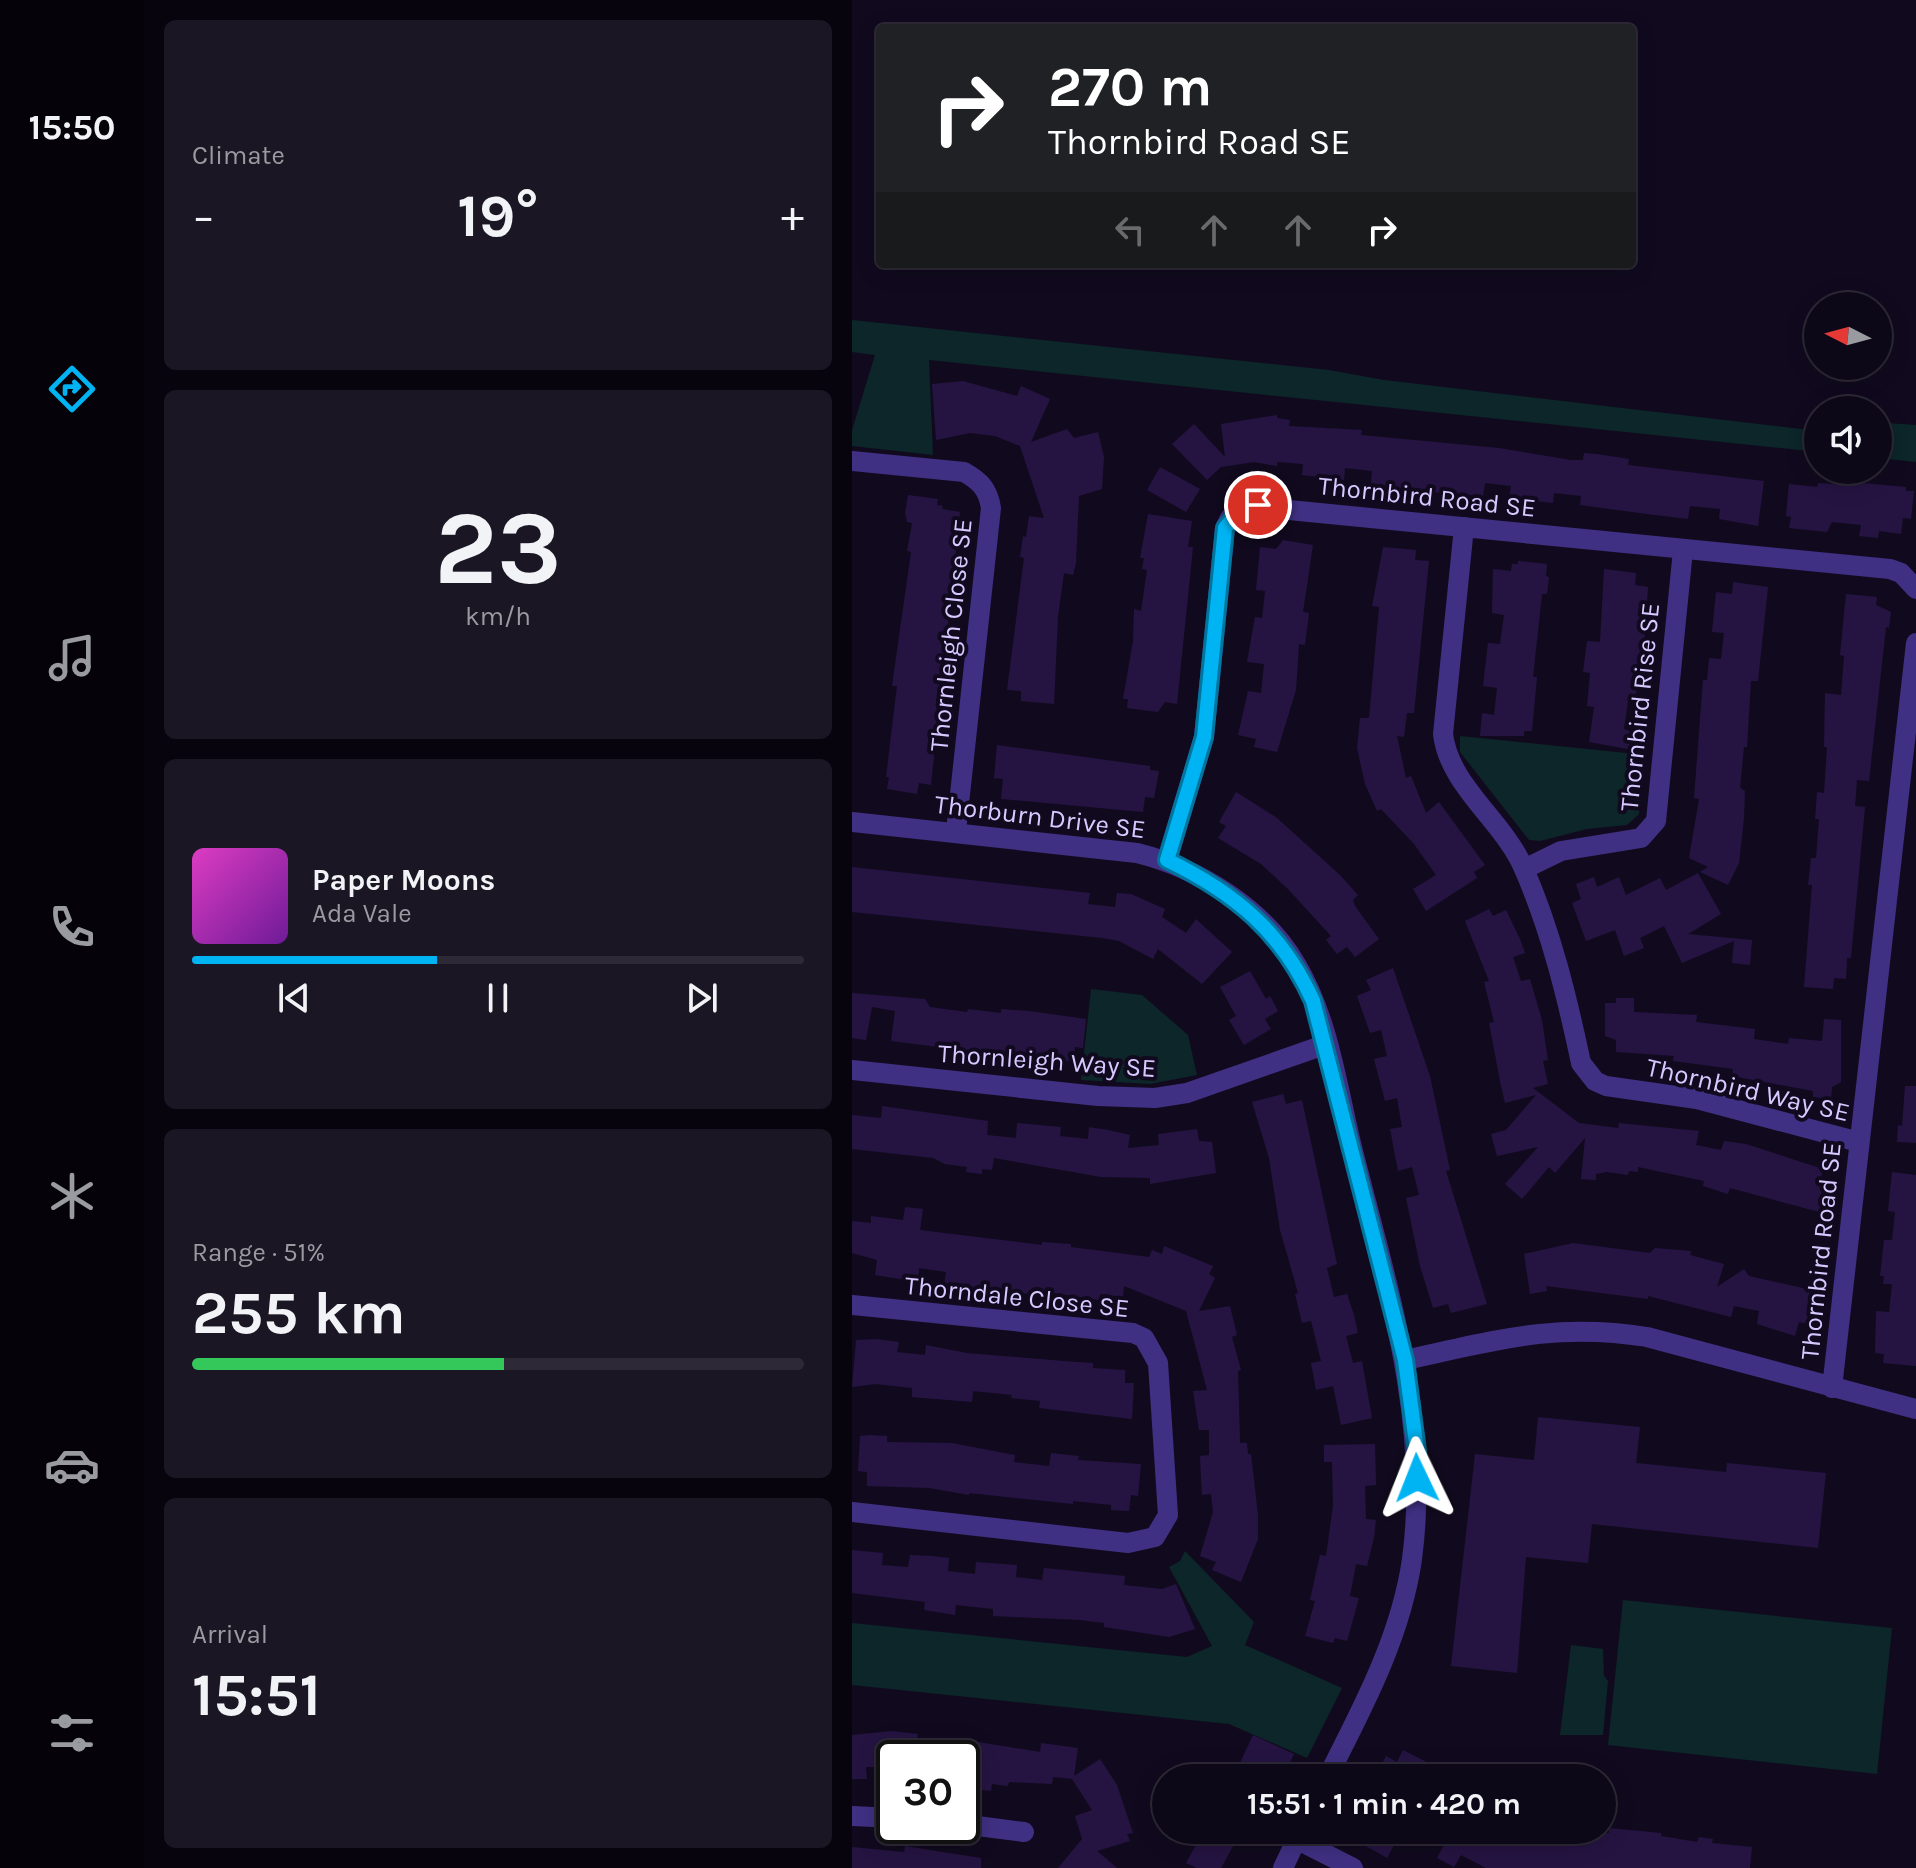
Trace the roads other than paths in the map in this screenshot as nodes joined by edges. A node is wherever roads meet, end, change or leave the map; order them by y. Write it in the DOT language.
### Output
graph roads {
  1 [pos="852,461"];
  2 [pos="1464,527"];
  3 [pos="1683,550"];
  4 [pos="1916,589"];
  5 [pos="1916,643"];
  6 [pos="852,822"];
  7 [pos="956,831"];
  8 [pos="1167,860"];
  9 [pos="1524,869"];
  10 [pos="1327,1044"];
  11 [pos="852,1070"];
  12 [pos="1859,1142"];
  13 [pos="852,1305"];
  14 [pos="1405,1360"];
  15 [pos="1832,1388"];
  16 [pos="1916,1409"];
  17 [pos="852,1512"];
  18 [pos="1334,1764"];
  19 [pos="852,1816"];
  20 [pos="876,1817"];
  21 [pos="980,1826"];
  22 [pos="1024,1832"];
  23 [pos="1294,1844"];
  24 [pos="1314,1844"];
  25 [pos="1283,1868"];
  26 [pos="1353,1868"];
  1 -- 7 [label="street, Thornleigh Close SE"];
  2 -- 3 [label="street, Thornbird Road SE"];
  2 -- 8 [label="street, Thornbird Road SE"];
  2 -- 9 [label="street, Thornbird Way SE"];
  3 -- 4 [label="street, Thornbird Road SE"];
  3 -- 9 [label="street, Thornbird Rise SE"];
  5 -- 12 [label="street, Thornbird Road SE"];
  6 -- 7 [label="street, Thorburn Drive SE"];
  7 -- 8 [label="street, Thorburn Drive SE"];
  8 -- 10 [label="street, Thorburn Drive SE"];
  9 -- 12 [label="street, Thornbird Way SE"];
  10 -- 11 [label="street, Thornleigh Way SE"];
  10 -- 14 [label="street, Thorburn Drive SE"];
  12 -- 15 [label="street, Thornbird Road SE"];
  13 -- 17 [label="street, Thorndale Close SE"];
  14 -- 15 [label="street"];
  14 -- 18 [label="street, Thorburn Drive SE"];
  15 -- 16 [label="street"];
  19 -- 20 [label="street"];
  21 -- 22 [label="street"];
  23 -- 25 [label="street"];
  24 -- 26 [label="street"];
}
